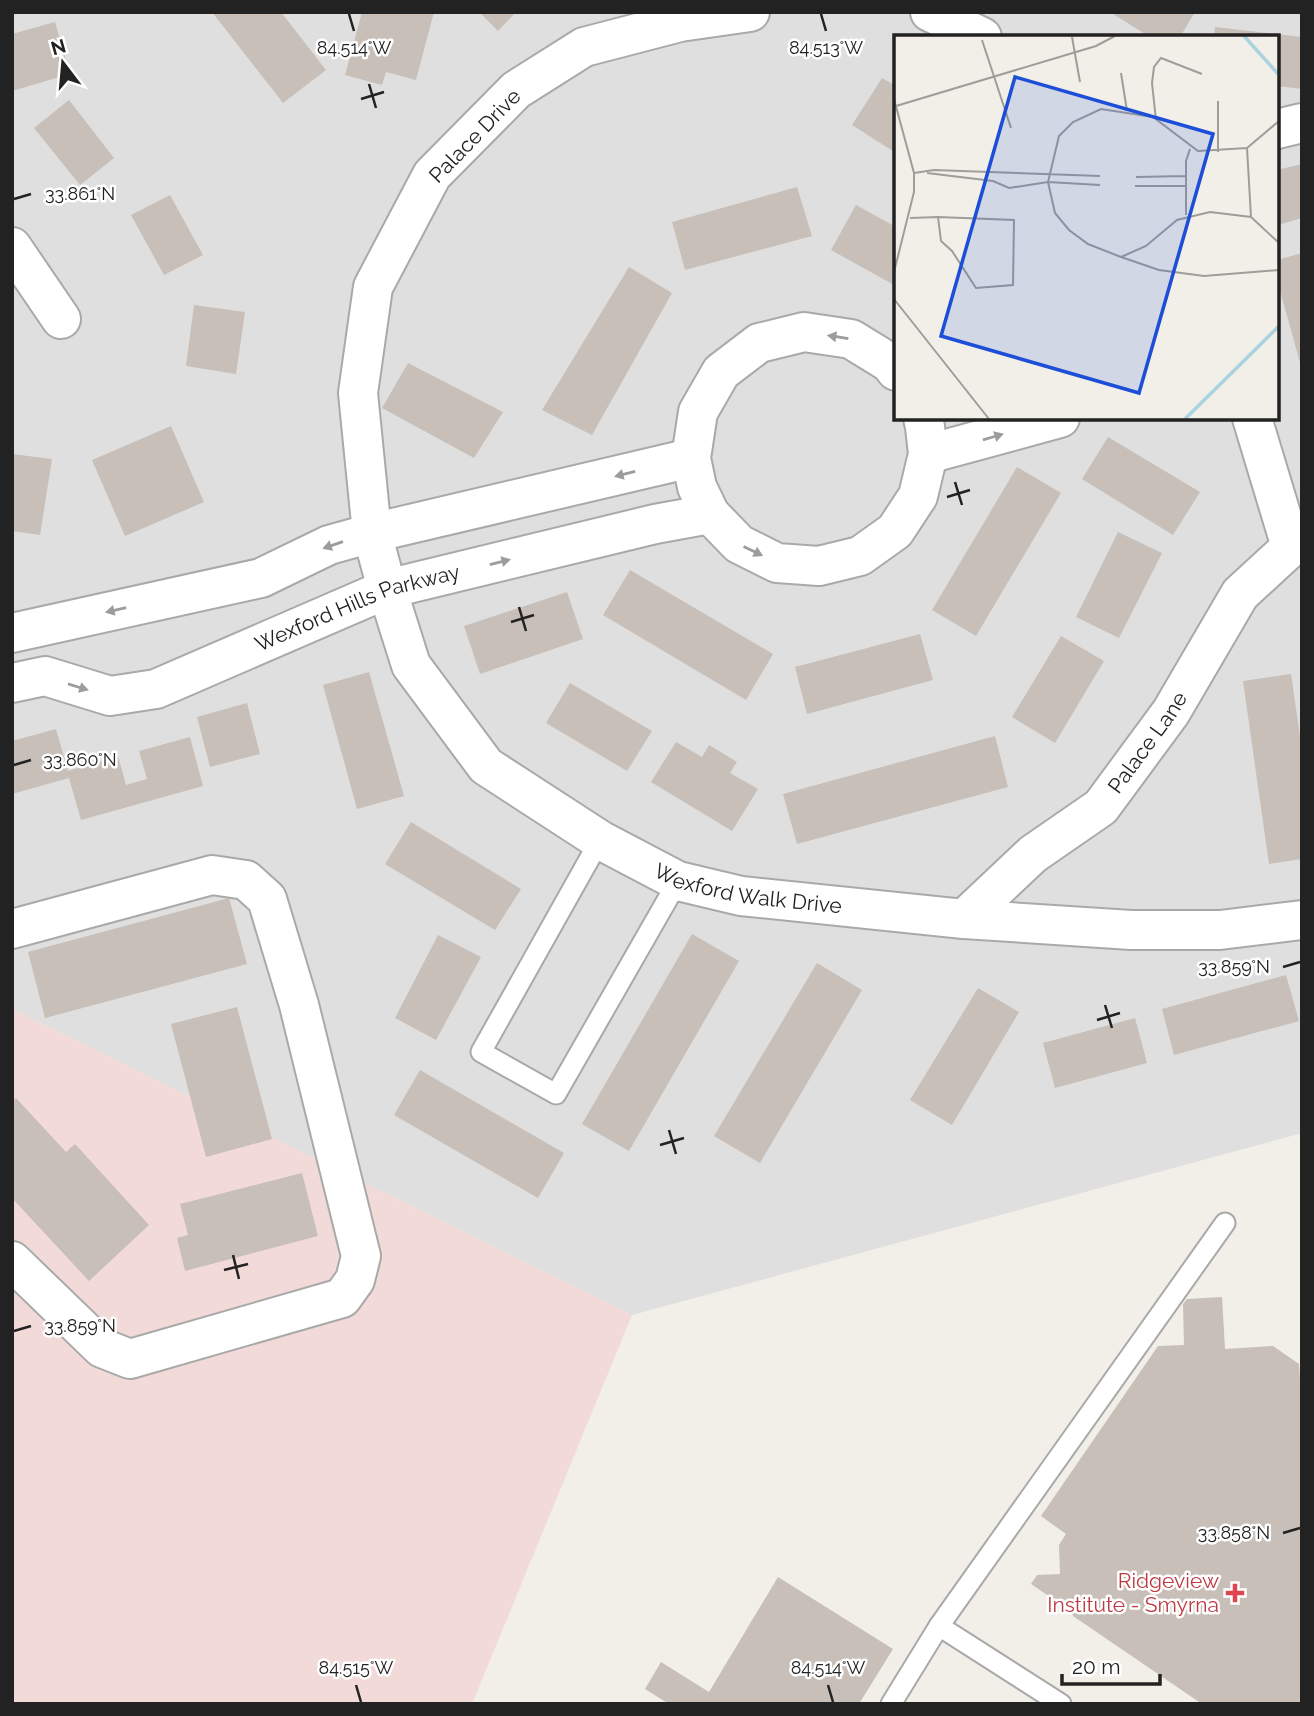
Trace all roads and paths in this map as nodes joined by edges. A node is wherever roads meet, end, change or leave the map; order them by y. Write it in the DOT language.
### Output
graph roads {
  1 [pos="750,12"];
  2 [pos="744,13"];
  3 [pos="935,13"];
  4 [pos="978,35"];
  5 [pos="1302,123"];
  6 [pos="1279,129"];
  7 [pos="12,247"];
  8 [pos="61,319"];
  9 [pos="894,368"];
  10 [pos="1045,420"];
  11 [pos="1253,420"];
  12 [pos="925,436"];
  13 [pos="691,458"];
  14 [pos="710,514"];
  15 [pos="372,533"];
  16 [pos="1296,544"];
  17 [pos="387,589"];
  18 [pos="12,634"];
  19 [pos="12,683"];
  20 [pos="600,840"];
  21 [pos="678,881"];
  22 [pos="964,919"];
  23 [pos="1302,920"];
  24 [pos="12,929"];
  25 [pos="1225,1223"];
  26 [pos="12,1261"];
  27 [pos="939,1626"];
  28 [pos="891,1704"];
  29 [pos="1061,1704"];
  1 -- 2 [label="street, Palace Drive"];
  2 -- 15 [label="street, Palace Drive"];
  3 -- 4 [label="street"];
  5 -- 6 [label="street"];
  7 -- 8 [label="street"];
  9 -- 13 [label="street, one-way"];
  12 -- 10 [label="street, one-way"];
  11 -- 16 [label="street"];
  14 -- 12 [label="street, one-way"];
  13 -- 14 [label="street"];
  13 -- 15 [label="street, one-way"];
  17 -- 14 [label="street, Wexford Hills Parkway, one-way"];
  15 -- 17 [label="street, Wexford Walk Drive"];
  15 -- 18 [label="street, one-way"];
  16 -- 22 [label="street, Palace Lane"];
  19 -- 17 [label="street, Wexford Hills Parkway, one-way"];
  17 -- 20 [label="street, Wexford Walk Drive"];
  20 -- 21 [label="street, Wexford Walk Drive"];
  20 -- 21 [label="lane"];
  21 -- 22 [label="street, Wexford Walk Drive"];
  22 -- 23 [label="street, Wexford Walk Drive"];
  24 -- 26 [label="street"];
  25 -- 27 [label="lane"];
  27 -- 28 [label="lane"];
  27 -- 29 [label="lane"];
}
